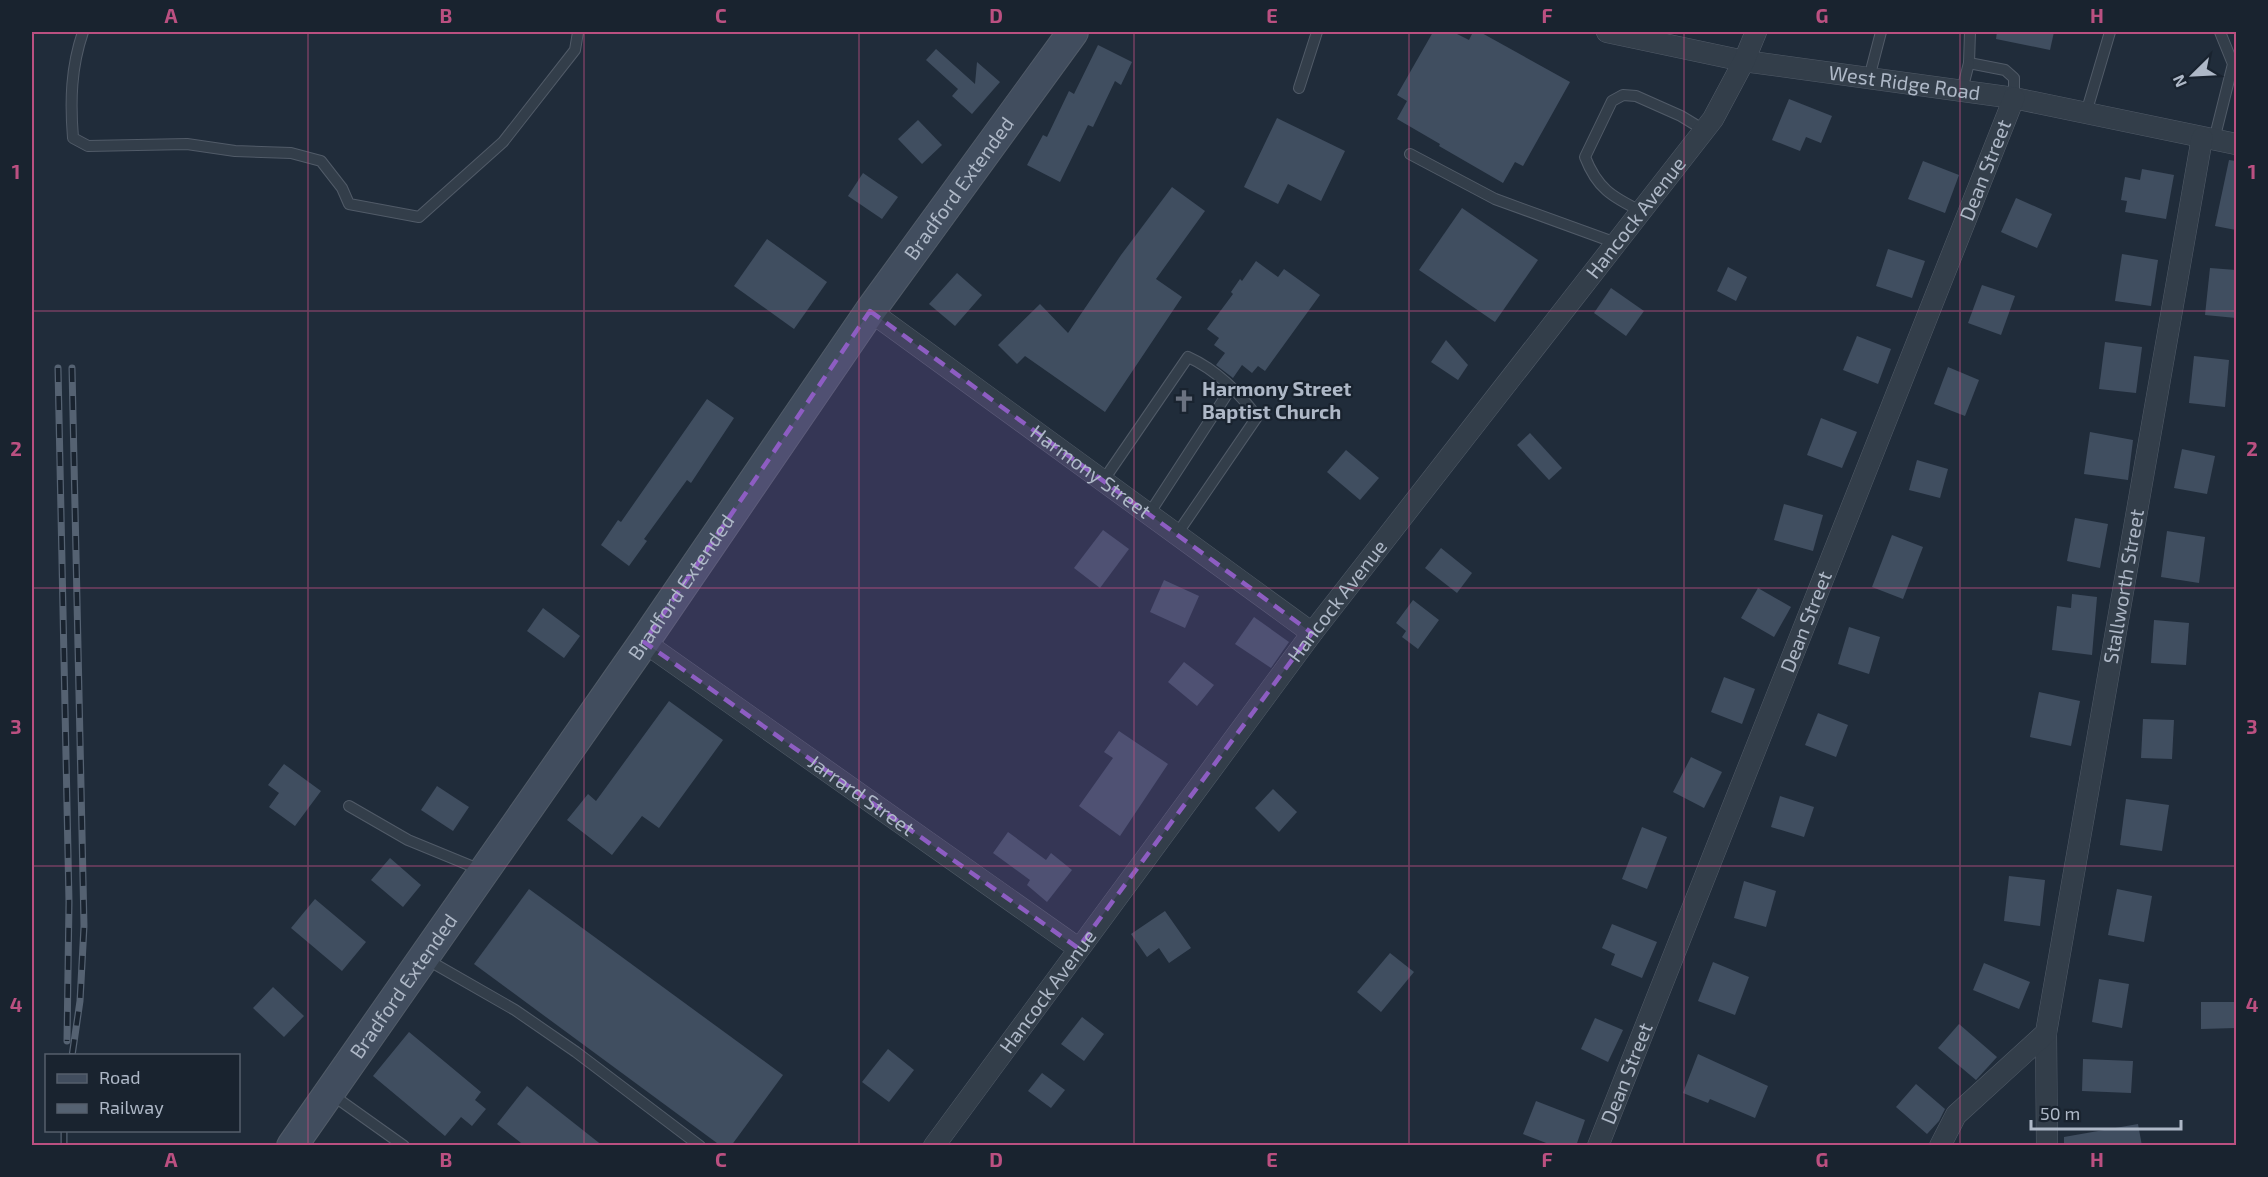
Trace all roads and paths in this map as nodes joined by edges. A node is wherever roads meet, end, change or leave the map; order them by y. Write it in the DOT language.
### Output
graph roads {
  1 [pos="83,32"];
  2 [pos="578,32"];
  3 [pos="1073,32"];
  4 [pos="1317,32"];
  5 [pos="1607,32"];
  6 [pos="1756,32"];
  7 [pos="1881,32"];
  8 [pos="1970,32"];
  9 [pos="2110,32"];
  10 [pos="2220,32"];
  11 [pos="1744,61"];
  12 [pos="1969,63"];
  13 [pos="1869,78"];
  14 [pos="1299,88"];
  15 [pos="1962,90"];
  16 [pos="2014,98"];
  17 [pos="2086,113"];
  18 [pos="1704,130"];
  19 [pos="2208,139"];
  20 [pos="2236,144"];
  21 [pos="1410,154"];
  22 [pos="1641,211"];
  23 [pos="1616,243"];
  24 [pos="870,311"];
  25 [pos="1231,388"];
  26 [pos="1103,481"];
  27 [pos="1149,514"];
  28 [pos="1177,534"];
  29 [pos="1312,633"];
  30 [pos="644,642"];
  31 [pos="349,806"];
  32 [pos="484,871"];
  33 [pos="1078,948"];
  34 [pos="423,957"];
  35 [pos="2046,1033"];
  36 [pos="329,1092"];
  37 [pos="292,1146"];
  38 [pos="404,1146"];
  39 [pos="700,1146"];
  40 [pos="934,1146"];
  41 [pos="1598,1146"];
  42 [pos="1940,1146"];
  43 [pos="2047,1146"];
  1 -- 2 [label="lane"];
  3 -- 24 [label="street, Bradford Extended"];
  4 -- 14 [label="lane"];
  5 -- 11 [label="street, West Ridge Road"];
  6 -- 11 [label="street, Hancock Avenue"];
  7 -- 13 [label="lane"];
  8 -- 12 [label="lane"];
  9 -- 17 [label="lane"];
  10 -- 19 [label="lane"];
  11 -- 13 [label="street, West Ridge Road"];
  11 -- 18 [label="street, Hancock Avenue"];
  12 -- 15 [label="lane"];
  12 -- 16 [label="lane"];
  13 -- 15 [label="street, West Ridge Road"];
  15 -- 16 [label="street, West Ridge Road"];
  16 -- 17 [label="street, West Ridge Road"];
  16 -- 41 [label="street, Dean Street"];
  17 -- 19 [label="street, West Ridge Road"];
  18 -- 22 [label="street, Hancock Avenue"];
  18 -- 22 [label="lane"];
  19 -- 20 [label="street, West Ridge Road"];
  19 -- 35 [label="street, Stallworth Street"];
  21 -- 23 [label="lane"];
  22 -- 23 [label="street, Hancock Avenue"];
  23 -- 29 [label="street, Hancock Avenue"];
  24 -- 26 [label="street, Harmony Street"];
  24 -- 30 [label="street, Bradford Extended"];
  25 -- 26 [label="lane"];
  25 -- 27 [label="lane"];
  25 -- 28 [label="lane"];
  26 -- 27 [label="street, Harmony Street"];
  27 -- 28 [label="street, Harmony Street"];
  28 -- 29 [label="street, Harmony Street"];
  29 -- 33 [label="street, Hancock Avenue"];
  30 -- 32 [label="street, Bradford Extended"];
  30 -- 33 [label="street, Jarrard Street"];
  31 -- 32 [label="lane"];
  32 -- 34 [label="street, Bradford Extended"];
  33 -- 40 [label="street, Hancock Avenue"];
  34 -- 36 [label="street, Bradford Extended"];
  34 -- 39 [label="lane"];
  35 -- 42 [label="street"];
  35 -- 43 [label="street, Stallworth Street"];
  36 -- 37 [label="street, Bradford Extended"];
  36 -- 38 [label="lane"];
}
